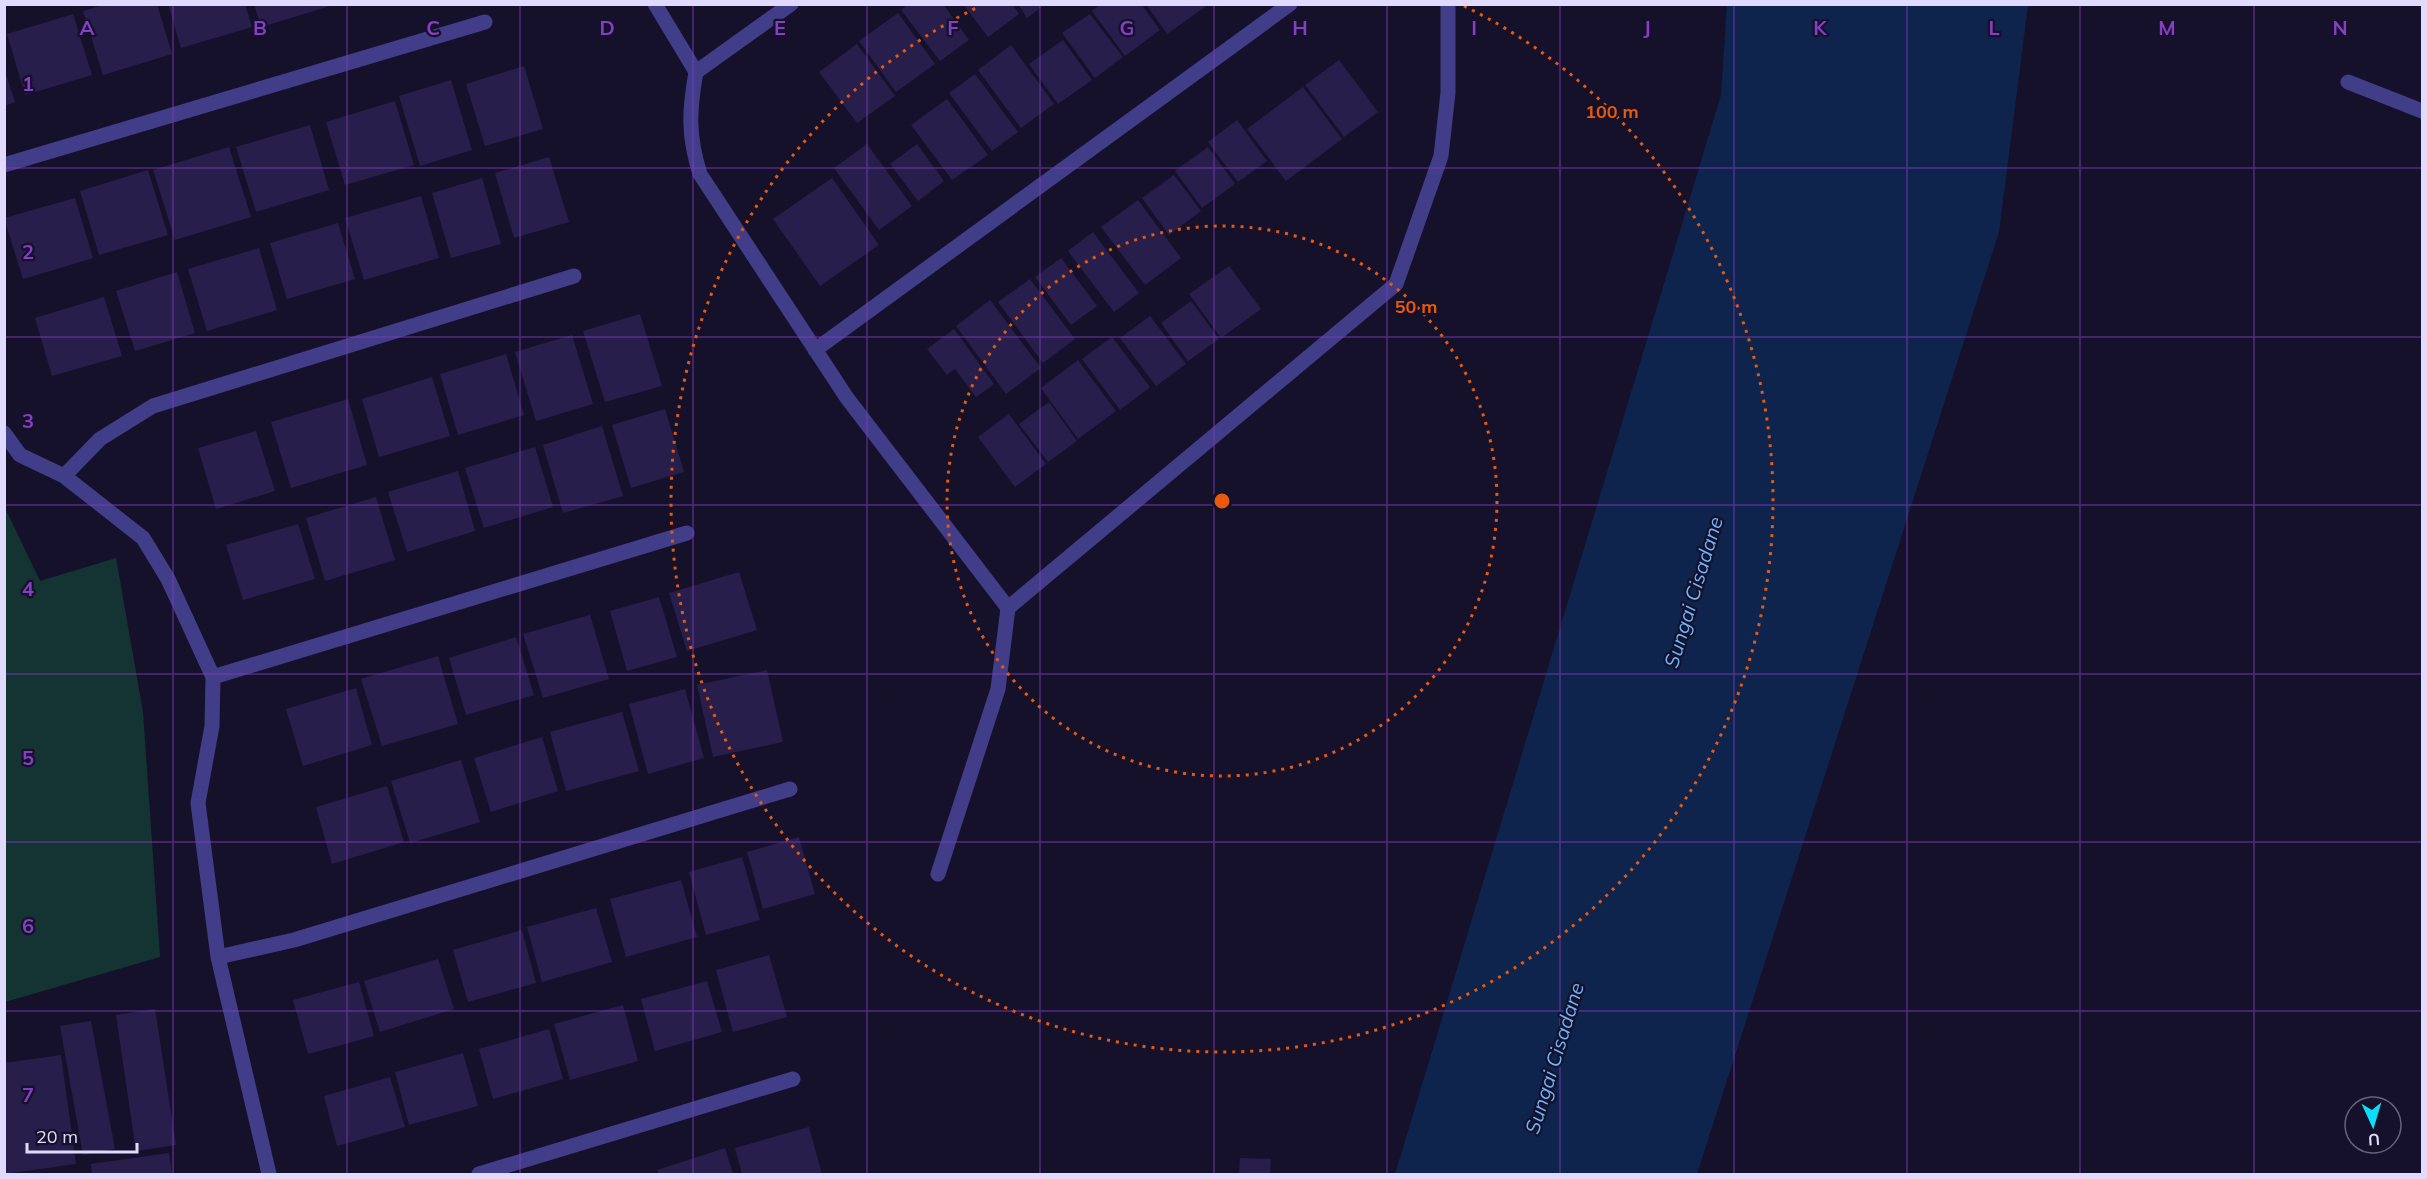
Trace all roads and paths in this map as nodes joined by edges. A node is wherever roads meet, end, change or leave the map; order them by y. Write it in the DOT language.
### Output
graph roads {
  1 [pos="655,4"];
  2 [pos="791,4"];
  3 [pos="1290,4"];
  4 [pos="1448,4"];
  5 [pos="485,22"];
  6 [pos="696,72"];
  7 [pos="2348,82"];
  8 [pos="2422,111"];
  9 [pos="4,165"];
  10 [pos="574,276"];
  11 [pos="814,350"];
  12 [pos="4,433"];
  13 [pos="64,476"];
  14 [pos="687,533"];
  15 [pos="1008,608"];
  16 [pos="213,677"];
  17 [pos="790,789"];
  18 [pos="938,874"];
  19 [pos="218,957"];
  20 [pos="793,1079"];
  21 [pos="269,1174"];
  22 [pos="479,1174"];
  1 -- 6 [label="street"];
  2 -- 6 [label="street"];
  3 -- 11 [label="street"];
  4 -- 15 [label="street"];
  5 -- 9 [label="street"];
  6 -- 11 [label="street"];
  7 -- 8 [label="street"];
  10 -- 13 [label="street"];
  11 -- 15 [label="street"];
  12 -- 13 [label="street"];
  13 -- 16 [label="street"];
  14 -- 16 [label="street"];
  15 -- 18 [label="street"];
  16 -- 19 [label="street"];
  17 -- 19 [label="street"];
  19 -- 21 [label="street"];
  20 -- 22 [label="street"];
}
